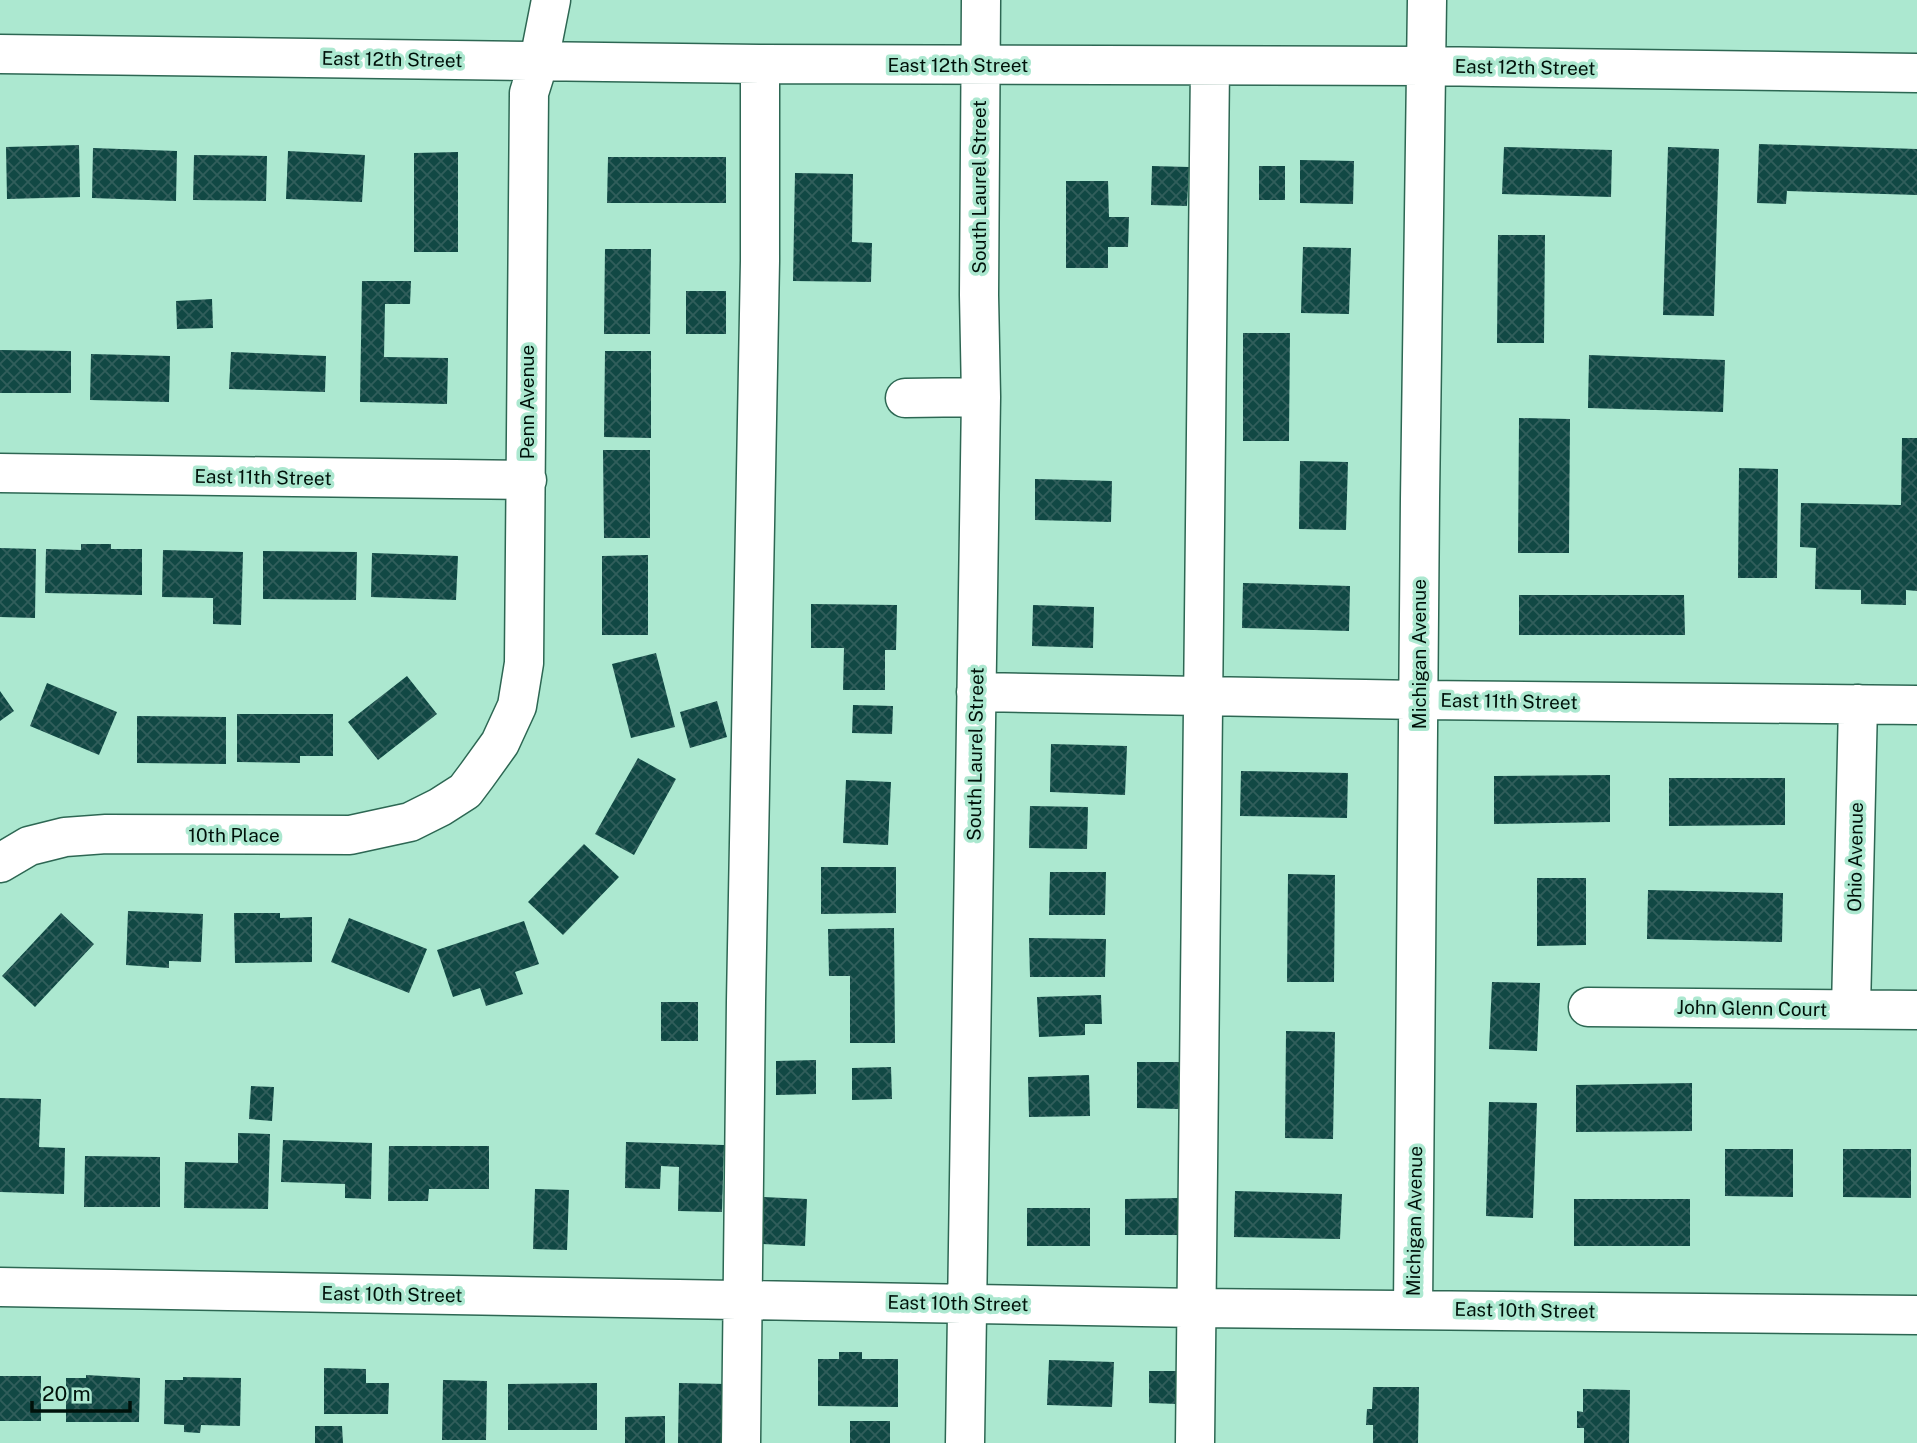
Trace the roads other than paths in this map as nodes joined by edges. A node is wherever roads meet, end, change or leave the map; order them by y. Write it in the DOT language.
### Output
graph roads {
  1 [pos="551,0"];
  2 [pos="981,0"];
  3 [pos="1427,0"];
  4 [pos="0,54"];
  5 [pos="539,61"];
  6 [pos="760,64"];
  7 [pos="980,65"];
  8 [pos="1210,66"];
  9 [pos="1426,66"];
  10 [pos="1917,73"];
  11 [pos="981,397"];
  12 [pos="905,398"];
  13 [pos="0,473"];
  14 [pos="527,480"];
  15 [pos="976,692"];
  16 [pos="1204,697"];
  17 [pos="1419,700"];
  18 [pos="1858,704"];
  19 [pos="1917,705"];
  20 [pos="464,791"];
  21 [pos="0,863"];
  22 [pos="1588,1007"];
  23 [pos="1852,1009"];
  24 [pos="1917,1010"];
  25 [pos="0,1287"];
  26 [pos="743,1300"];
  27 [pos="968,1303"];
  28 [pos="1197,1308"];
  29 [pos="1413,1308"];
  30 [pos="1917,1315"];
  31 [pos="741,1443"];
  32 [pos="965,1443"];
  33 [pos="1195,1443"];
  1 -- 5 [label="street, Penn Avenue"];
  2 -- 7 [label="street, South Laurel Street"];
  3 -- 9 [label="street, Michigan Avenue"];
  4 -- 5 [label="street, East 12th Street"];
  5 -- 6 [label="street, East 12th Street"];
  5 -- 14 [label="street, Penn Avenue"];
  6 -- 7 [label="street, East 12th Street"];
  6 -- 26 [label="street"];
  7 -- 8 [label="street, East 12th Street"];
  7 -- 11 [label="street, South Laurel Street"];
  8 -- 9 [label="street, East 12th Street"];
  8 -- 16 [label="street"];
  9 -- 10 [label="street, East 12th Street"];
  9 -- 17 [label="street, Michigan Avenue"];
  11 -- 12 [label="street"];
  11 -- 15 [label="street, South Laurel Street"];
  13 -- 14 [label="street, East 11th Street"];
  14 -- 20 [label="street, Penn Avenue"];
  15 -- 16 [label="street, East 11th Street"];
  15 -- 27 [label="street, South Laurel Street"];
  16 -- 17 [label="street, East 11th Street"];
  16 -- 28 [label="street"];
  17 -- 18 [label="street, East 11th Street"];
  17 -- 29 [label="street, Michigan Avenue"];
  18 -- 19 [label="street, East 11th Street"];
  18 -- 23 [label="street, Ohio Avenue"];
  20 -- 21 [label="street, 10th Place"];
  22 -- 23 [label="street, John Glenn Court"];
  23 -- 24 [label="street, John Glenn Court"];
  25 -- 26 [label="street, East 10th Street"];
  26 -- 27 [label="street, East 10th Street"];
  26 -- 31 [label="street"];
  27 -- 28 [label="street, East 10th Street"];
  27 -- 32 [label="street, South Laurel Street"];
  28 -- 29 [label="street, East 10th Street"];
  28 -- 33 [label="street"];
  29 -- 30 [label="street, East 10th Street"];
}
